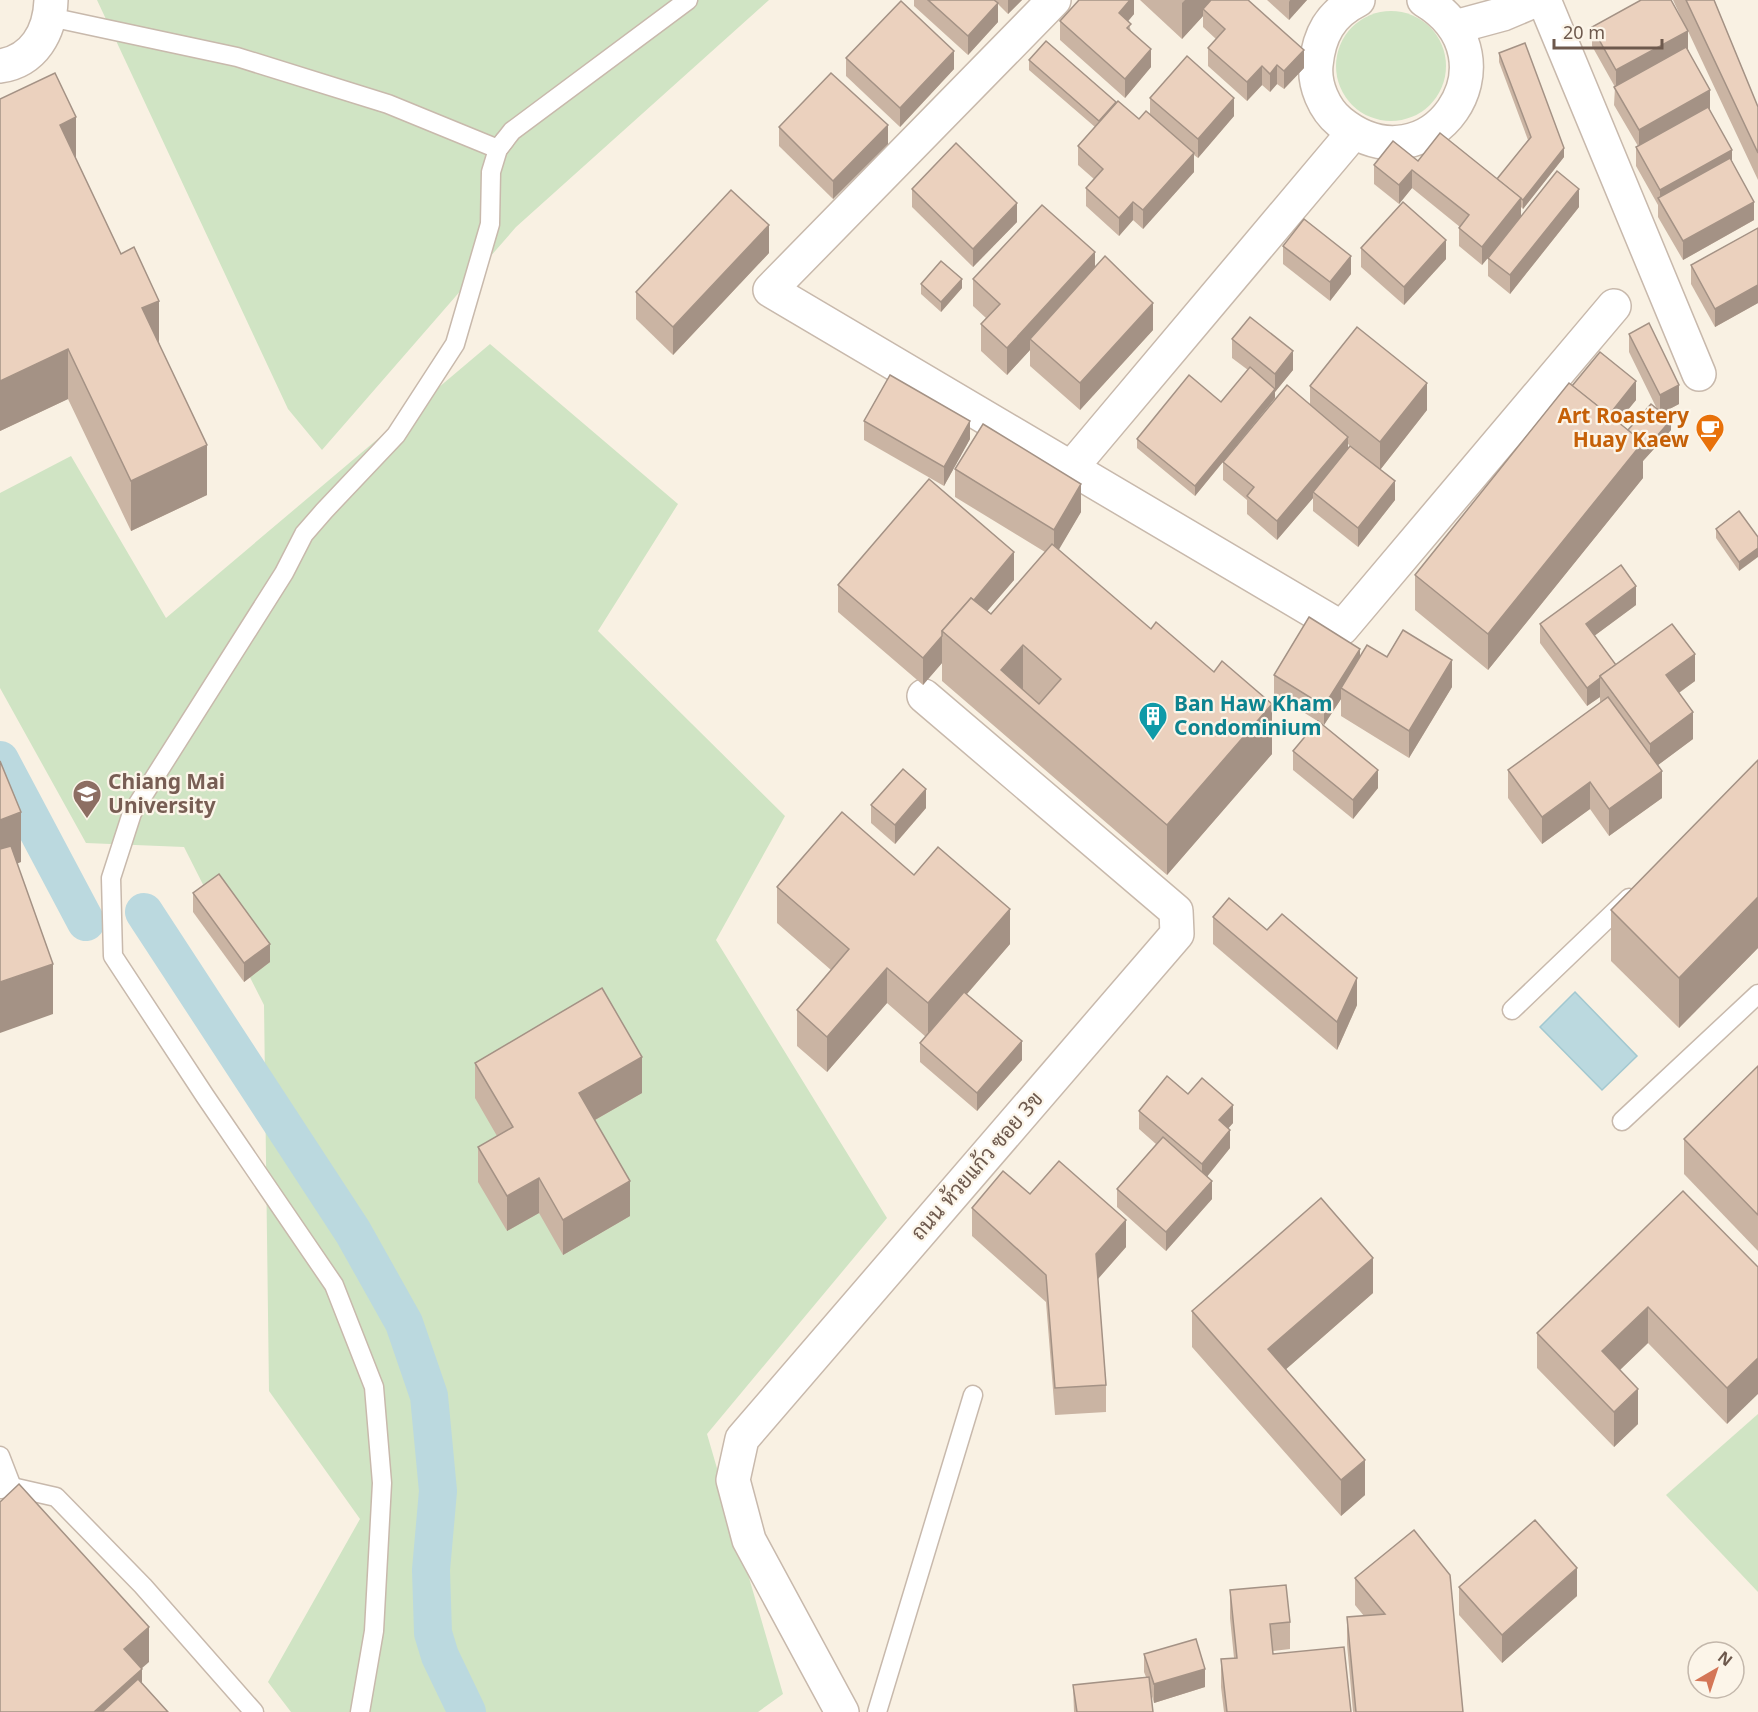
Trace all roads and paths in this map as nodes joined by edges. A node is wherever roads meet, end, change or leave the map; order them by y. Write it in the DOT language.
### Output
graph roads {
  1 [pos="688,0"];
  2 [pos="1054,0"];
  3 [pos="1358,0"];
  4 [pos="1424,0"];
  5 [pos="1536,0"];
  6 [pos="1544,0"];
  7 [pos="51,8"];
  8 [pos="1455,27"];
  9 [pos="0,66"];
  10 [pos="1353,133"];
  11 [pos="498,149"];
  12 [pos="1614,306"];
  13 [pos="1699,374"];
  14 [pos="1071,468"];
  15 [pos="924,696"];
  16 [pos="1639,888"];
  17 [pos="1758,994"];
  18 [pos="1512,1010"];
  19 [pos="1622,1121"];
  20 [pos="973,1395"];
  21 [pos="0,1456"];
  22 [pos="6,1488"];
  23 [pos="254,1712"];
  24 [pos="360,1712"];
  25 [pos="842,1712"];
  26 [pos="877,1712"];
  1 -- 11 [label="lane"];
  2 -- 14 [label="street"];
  3 -- 10 [label="street"];
  4 -- 8 [label="street"];
  5 -- 8 [label="street"];
  6 -- 13 [label="street"];
  7 -- 9 [label="street"];
  7 -- 11 [label="lane"];
  8 -- 10 [label="street"];
  10 -- 14 [label="street"];
  11 -- 24 [label="lane"];
  12 -- 14 [label="street"];
  15 -- 25 [label="street, ถนน ห้วยแก้ว ซอย 3ข"];
  16 -- 18 [label="lane"];
  17 -- 19 [label="lane"];
  20 -- 26 [label="lane"];
  21 -- 22 [label="lane"];
  22 -- 23 [label="lane"];
}
